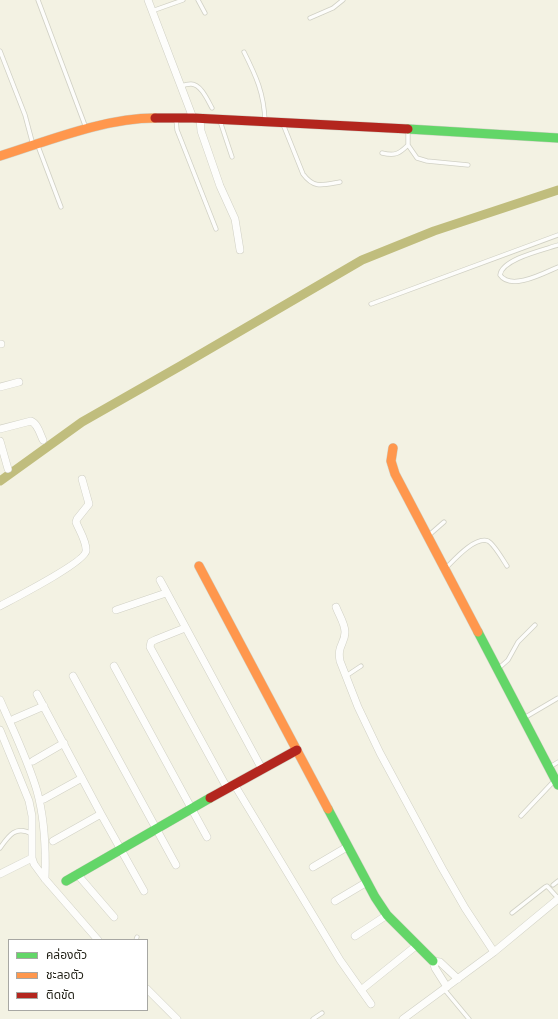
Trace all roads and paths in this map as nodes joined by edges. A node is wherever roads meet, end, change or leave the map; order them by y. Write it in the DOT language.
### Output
graph roads {
  1 [pos="38,0"];
  2 [pos="148,0"];
  3 [pos="183,0"];
  4 [pos="198,0"];
  5 [pos="343,0"];
  6 [pos="152,12"];
  7 [pos="205,13"];
  8 [pos="310,18"];
  9 [pos="0,51"];
  10 [pos="244,52"];
  11 [pos="181,86"];
  12 [pos="212,108"];
  13 [pos="176,118"];
  14 [pos="197,118"];
  15 [pos="219,120"];
  16 [pos="265,122"];
  17 [pos="283,123"];
  18 [pos="87,129"];
  19 [pos="407,129"];
  20 [pos="558,138"];
  21 [pos="408,145"];
  22 [pos="35,146"];
  23 [pos="382,153"];
  24 [pos="0,156"];
  25 [pos="232,157"];
  26 [pos="468,165"];
  27 [pos="340,182"];
  28 [pos="60,207"];
  29 [pos="216,229"];
  30 [pos="558,235"];
  31 [pos="558,245"];
  32 [pos="240,250"];
  33 [pos="558,267"];
  34 [pos="371,304"];
  35 [pos="18,382"];
  36 [pos="0,387"];
  37 [pos="0,429"];
  38 [pos="43,440"];
  39 [pos="0,441"];
  40 [pos="393,448"];
  41 [pos="8,469"];
  42 [pos="82,479"];
  43 [pos="444,522"];
  44 [pos="428,536"];
  45 [pos="199,566"];
  46 [pos="507,566"];
  47 [pos="445,568"];
  48 [pos="160,580"];
  49 [pos="166,593"];
  50 [pos="0,606"];
  51 [pos="336,607"];
  52 [pos="116,610"];
  53 [pos="535,625"];
  54 [pos="185,628"];
  55 [pos="114,666"];
  56 [pos="361,666"];
  57 [pos="498,668"];
  58 [pos="73,676"];
  59 [pos="346,677"];
  60 [pos="37,694"];
  61 [pos="558,698"];
  62 [pos="0,700"];
  63 [pos="44,706"];
  64 [pos="14,719"];
  65 [pos="523,719"];
  66 [pos="0,730"];
  67 [pos="64,743"];
  68 [pos="297,750"];
  69 [pos="33,761"];
  70 [pos="558,762"];
  71 [pos="549,768"];
  72 [pos="262,769"];
  73 [pos="82,778"];
  74 [pos="556,783"];
  75 [pos="231,786"];
  76 [pos="44,799"];
  77 [pos="191,808"];
  78 [pos="101,814"];
  79 [pos="521,816"];
  80 [pos="156,829"];
  81 [pos="32,834"];
  82 [pos="207,837"];
  83 [pos="53,842"];
  84 [pos="348,847"];
  85 [pos="0,848"];
  86 [pos="120,849"];
  87 [pos="32,858"];
  88 [pos="176,865"];
  89 [pos="313,867"];
  90 [pos="0,874"];
  91 [pos="77,874"];
  92 [pos="45,879"];
  93 [pos="66,880"];
  94 [pos="558,881"];
  95 [pos="367,882"];
  96 [pos="553,885"];
  97 [pos="144,891"];
  98 [pos="558,899"];
  99 [pos="335,901"];
  100 [pos="512,913"];
  101 [pos="387,915"];
  102 [pos="114,917"];
  103 [pos="355,936"];
  104 [pos="97,939"];
  105 [pos="417,945"];
  106 [pos="494,952"];
  107 [pos="433,961"];
  108 [pos="458,979"];
  109 [pos="446,988"];
  110 [pos="148,989"];
  111 [pos="361,990"];
  112 [pos="371,1004"];
  113 [pos="322,1013"];
  114 [pos="177,1019"];
  115 [pos="313,1019"];
  116 [pos="403,1019"];
  117 [pos="469,1019"];
  1 -- 18 [label="lane"];
  2 -- 6 [label="street"];
  3 -- 6 [label="lane"];
  4 -- 7 [label="lane"];
  5 -- 8 [label="lane"];
  6 -- 11 [label="street"];
  9 -- 22 [label="lane"];
  10 -- 16 [label="lane"];
  11 -- 12 [label="lane"];
  11 -- 14 [label="street"];
  13 -- 14 [label="street"];
  13 -- 18 [label="street"];
  13 -- 29 [label="lane"];
  14 -- 15 [label="street"];
  14 -- 32 [label="street"];
  15 -- 16 [label="street"];
  15 -- 25 [label="lane"];
  16 -- 17 [label="street"];
  17 -- 19 [label="street"];
  17 -- 27 [label="lane"];
  18 -- 22 [label="street"];
  19 -- 20 [label="street"];
  19 -- 21 [label="lane"];
  21 -- 23 [label="lane"];
  21 -- 26 [label="lane"];
  22 -- 24 [label="street"];
  22 -- 28 [label="lane"];
  30 -- 34 [label="lane"];
  31 -- 33 [label="lane"];
  35 -- 36 [label="street"];
  37 -- 38 [label="street"];
  39 -- 41 [label="street"];
  40 -- 44 [label="street"];
  42 -- 50 [label="street"];
  43 -- 44 [label="lane"];
  44 -- 47 [label="street"];
  45 -- 68 [label="street"];
  46 -- 47 [label="lane"];
  47 -- 57 [label="street"];
  48 -- 49 [label="street"];
  49 -- 52 [label="street"];
  49 -- 54 [label="street"];
  51 -- 59 [label="street"];
  53 -- 57 [label="lane"];
  54 -- 72 [label="street"];
  54 -- 75 [label="street"];
  55 -- 77 [label="street"];
  56 -- 59 [label="lane"];
  57 -- 65 [label="street"];
  58 -- 80 [label="street"];
  59 -- 106 [label="street"];
  60 -- 63 [label="street"];
  61 -- 65 [label="lane"];
  62 -- 92 [label="street"];
  63 -- 64 [label="street"];
  63 -- 67 [label="street"];
  65 -- 71 [label="street"];
  66 -- 81 [label="street"];
  67 -- 69 [label="street"];
  67 -- 73 [label="street"];
  68 -- 72 [label="street"];
  68 -- 84 [label="street"];
  70 -- 71 [label="lane"];
  71 -- 74 [label="street"];
  72 -- 75 [label="street"];
  73 -- 76 [label="street"];
  73 -- 78 [label="street"];
  74 -- 79 [label="lane"];
  75 -- 77 [label="street"];
  75 -- 111 [label="street"];
  77 -- 80 [label="street"];
  77 -- 82 [label="street"];
  78 -- 83 [label="street"];
  78 -- 86 [label="street"];
  80 -- 86 [label="street"];
  80 -- 88 [label="street"];
  81 -- 85 [label="lane"];
  81 -- 87 [label="street"];
  84 -- 89 [label="street"];
  84 -- 95 [label="street"];
  86 -- 91 [label="street"];
  86 -- 97 [label="street"];
  87 -- 90 [label="street"];
  87 -- 92 [label="street"];
  91 -- 93 [label="street"];
  91 -- 102 [label="street"];
  92 -- 104 [label="street"];
  94 -- 96 [label="lane"];
  95 -- 99 [label="street"];
  95 -- 101 [label="street"];
  98 -- 100 [label="lane"];
  98 -- 106 [label="street"];
  101 -- 103 [label="street"];
  101 -- 105 [label="street"];
  105 -- 107 [label="street"];
  105 -- 111 [label="street"];
  106 -- 108 [label="street"];
  107 -- 108 [label="street"];
  107 -- 109 [label="street"];
  108 -- 109 [label="street"];
  109 -- 116 [label="street"];
  109 -- 117 [label="lane"];
  110 -- 114 [label="street"];
  111 -- 112 [label="street"];
  113 -- 115 [label="lane"];
}
